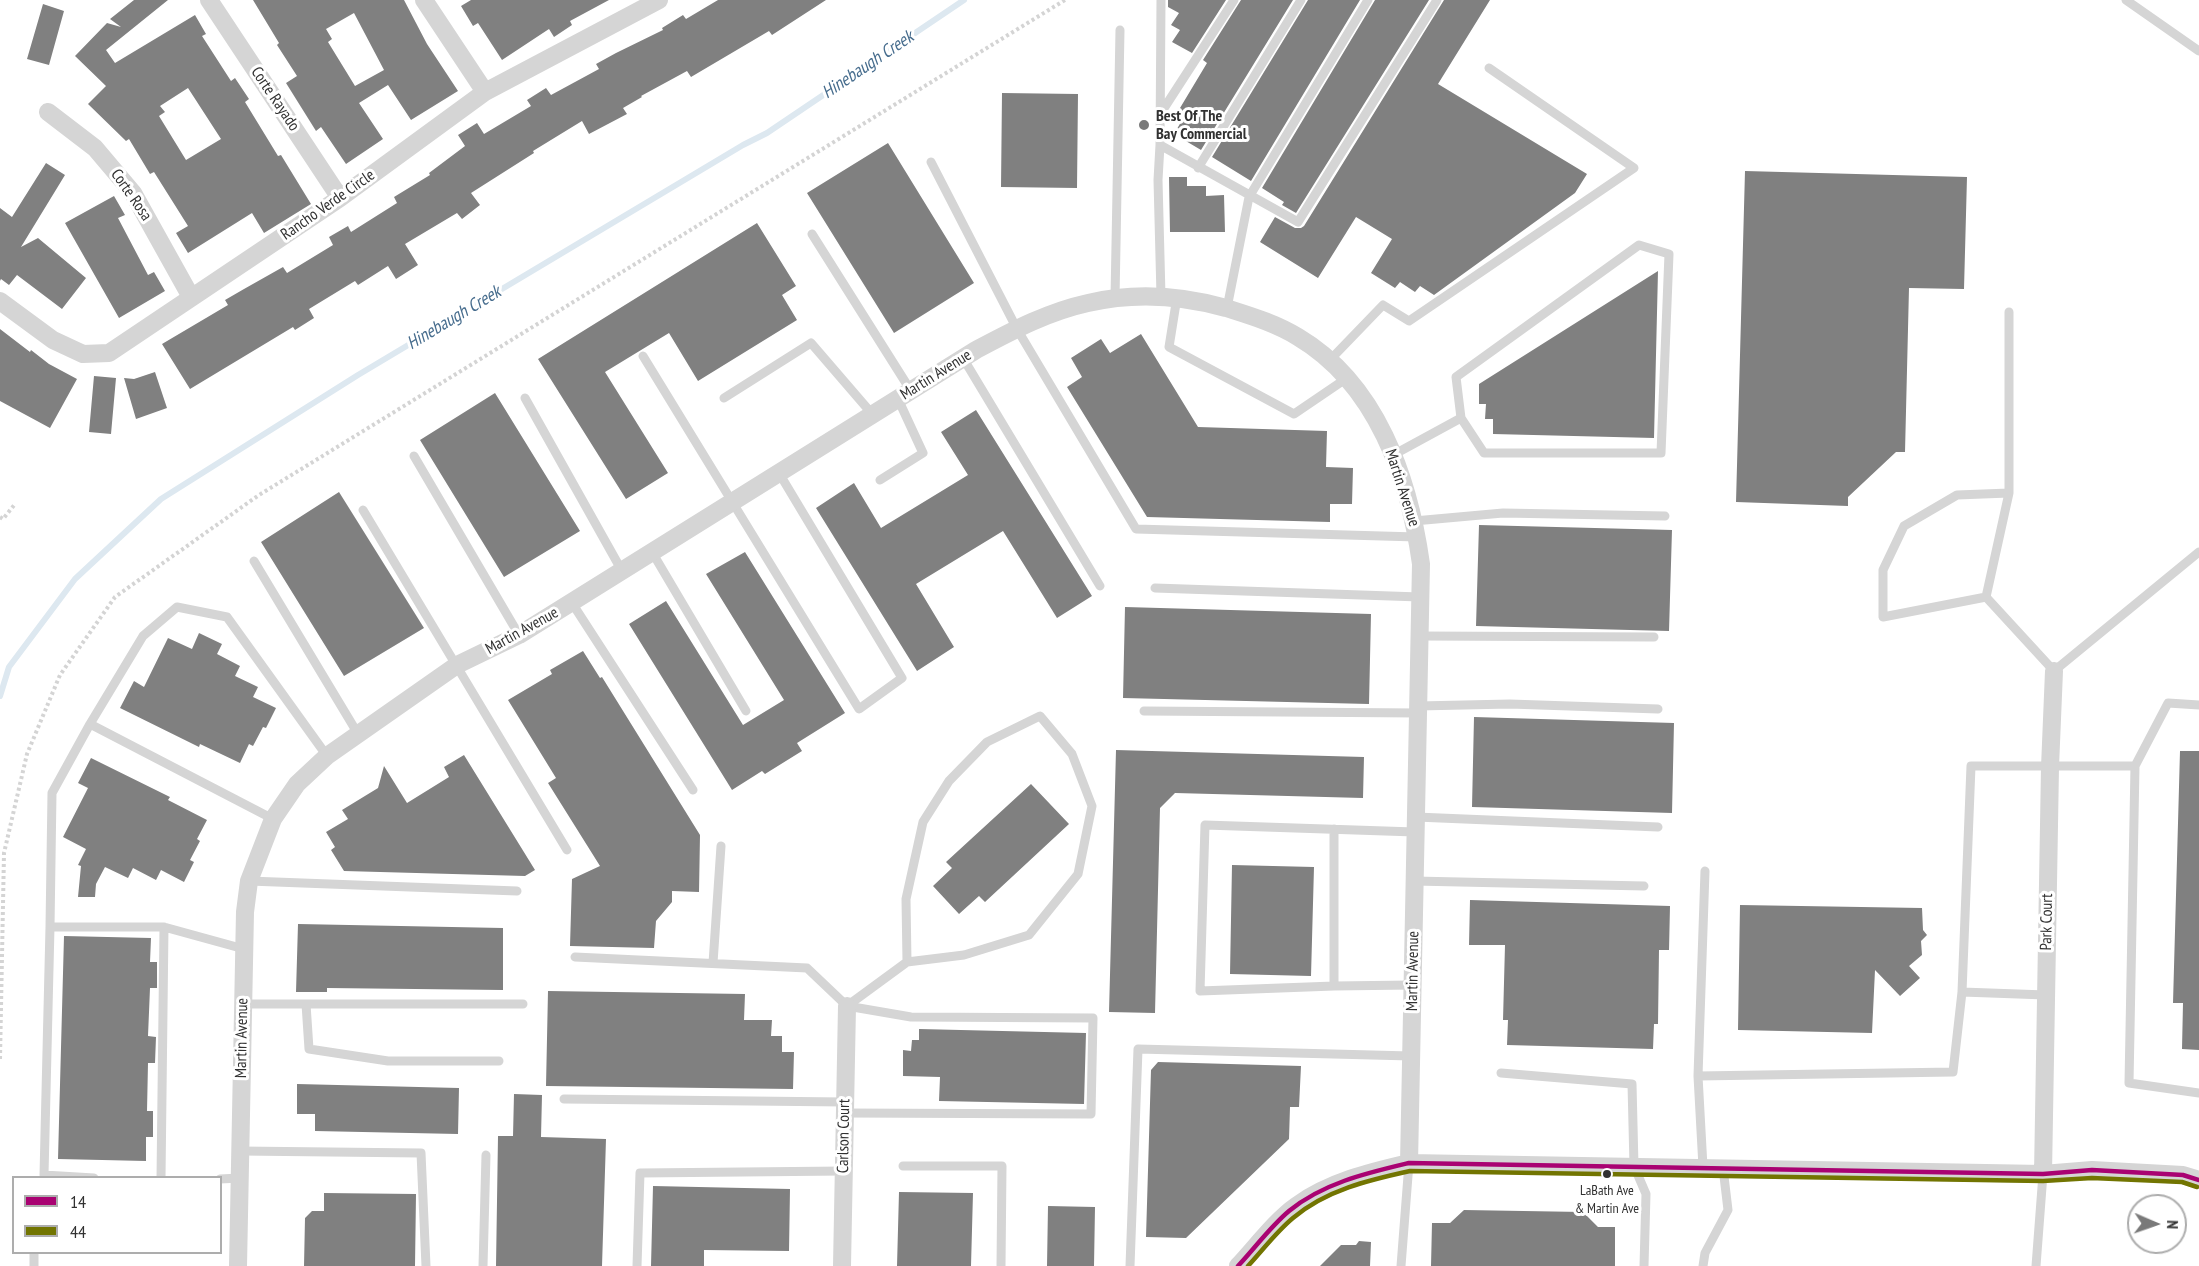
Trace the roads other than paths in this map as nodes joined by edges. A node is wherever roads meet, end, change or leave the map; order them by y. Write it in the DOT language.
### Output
graph roads {
  1 [pos="209,0"];
  2 [pos="424,0"];
  3 [pos="659,0"];
  4 [pos="1161,0"];
  5 [pos="1234,0"];
  6 [pos="1301,0"];
  7 [pos="1368,0"];
  8 [pos="1437,0"];
  9 [pos="2126,0"];
  10 [pos="1120,30"];
  11 [pos="2199,51"];
  12 [pos="1489,68"];
  13 [pos="485,92"];
  14 [pos="48,112"];
  15 [pos="1159,116"];
  16 [pos="1160,145"];
  17 [pos="930,162"];
  18 [pos="1198,168"];
  19 [pos="1249,197"];
  20 [pos="340,198"];
  21 [pos="812,234"];
  22 [pos="1169,296"];
  23 [pos="191,297"];
  24 [pos="1115,298"];
  25 [pos="0,301"];
  26 [pos="1227,308"];
  27 [pos="2009,312"];
  28 [pos="1017,329"];
  29 [pos="643,356"];
  30 [pos="963,358"];
  31 [pos="1329,361"];
  32 [pos="1347,378"];
  33 [pos="904,395"];
  34 [pos="525,398"];
  35 [pos="724,398"];
  36 [pos="873,415"];
  37 [pos="1461,418"];
  38 [pos="1393,455"];
  39 [pos="414,456"];
  40 [pos="779,473"];
  41 [pos="880,480"];
  42 [pos="2009,493"];
  43 [pos="733,502"];
  44 [pos="363,510"];
  45 [pos="1665,516"];
  46 [pos="1416,529"];
  47 [pos="652,552"];
  48 [pos="2199,552"];
  49 [pos="254,561"];
  50 [pos="622,571"];
  51 [pos="1100,586"];
  52 [pos="1155,588"];
  53 [pos="1420,597"];
  54 [pos="1986,597"];
  55 [pos="572,603"];
  56 [pos="519,635"];
  57 [pos="1419,636"];
  58 [pos="1654,637"];
  59 [pos="457,665"];
  60 [pos="2054,671"];
  61 [pos="2199,705"];
  62 [pos="1418,709"];
  63 [pos="1658,709"];
  64 [pos="746,711"];
  65 [pos="1144,711"];
  66 [pos="90,724"];
  67 [pos="358,734"];
  68 [pos="327,756"];
  69 [pos="2134,766"];
  70 [pos="2050,767"];
  71 [pos="693,790"];
  72 [pos="273,819"];
  73 [pos="1415,825"];
  74 [pos="1658,827"];
  75 [pos="1334,829"];
  76 [pos="722,846"];
  77 [pos="567,849"];
  78 [pos="1705,871"];
  79 [pos="249,881"];
  80 [pos="1414,881"];
  81 [pos="1644,886"];
  82 [pos="517,891"];
  83 [pos="50,927"];
  84 [pos="164,927"];
  85 [pos="244,949"];
  86 [pos="575,957"];
  87 [pos="907,962"];
  88 [pos="713,963"];
  89 [pos="1412,985"];
  90 [pos="1334,986"];
  91 [pos="1962,992"];
  92 [pos="2046,995"];
  93 [pos="243,1004"];
  94 [pos="306,1004"];
  95 [pos="523,1004"];
  96 [pos="848,1006"];
  97 [pos="1411,1056"];
  98 [pos="499,1061"];
  99 [pos="1501,1073"];
  100 [pos="1698,1076"];
  101 [pos="2199,1093"];
  102 [pos="564,1099"];
  103 [pos="845,1107"];
  104 [pos="240,1151"];
  105 [pos="486,1155"];
  106 [pos="1409,1163"];
  107 [pos="903,1166"];
  108 [pos="1634,1166"];
  109 [pos="1703,1167"];
  110 [pos="1724,1168"];
  111 [pos="844,1171"];
  112 [pos="2043,1174"];
  113 [pos="61,1176"];
  114 [pos="161,1176"];
  115 [pos="240,1178"];
  116 [pos="222,1179"];
  117 [pos="2199,1180"];
  118 [pos="238,1266"];
  119 [pos="426,1266"];
  120 [pos="483,1266"];
  121 [pos="637,1266"];
  122 [pos="842,1266"];
  123 [pos="1001,1266"];
  124 [pos="1130,1266"];
  125 [pos="1238,1266"];
  126 [pos="1401,1266"];
  127 [pos="1644,1266"];
  128 [pos="1703,1266"];
  129 [pos="2036,1266"];
  1 -- 20 [label="street, Corte Rayado"];
  2 -- 13 [label="street"];
  3 -- 13 [label="street, Rancho Verde Circle"];
  4 -- 15 [label="lane"];
  5 -- 15 [label="lane"];
  6 -- 18 [label="lane"];
  7 -- 19 [label="lane"];
  8 -- 19 [label="lane"];
  9 -- 11 [label="lane"];
  10 -- 24 [label="lane"];
  12 -- 31 [label="lane"];
  13 -- 20 [label="street, Rancho Verde Circle"];
  14 -- 23 [label="street, Corte Rosa"];
  15 -- 16 [label="lane"];
  16 -- 18 [label="lane"];
  16 -- 22 [label="lane"];
  17 -- 28 [label="lane"];
  18 -- 19 [label="lane"];
  19 -- 26 [label="lane"];
  20 -- 23 [label="street, Rancho Verde Circle"];
  21 -- 33 [label="lane"];
  22 -- 24 [label="street, Martin Avenue"];
  22 -- 26 [label="street, Martin Avenue"];
  22 -- 32 [label="lane"];
  23 -- 25 [label="street, Rancho Verde Circle"];
  24 -- 28 [label="street, Martin Avenue"];
  26 -- 31 [label="street, Martin Avenue"];
  27 -- 42 [label="lane"];
  28 -- 30 [label="street, Martin Avenue"];
  28 -- 46 [label="lane"];
  29 -- 43 [label="lane"];
  30 -- 33 [label="street, Martin Avenue"];
  30 -- 51 [label="lane"];
  31 -- 32 [label="street, Martin Avenue"];
  32 -- 38 [label="street, Martin Avenue"];
  33 -- 36 [label="street, Martin Avenue"];
  33 -- 41 [label="lane"];
  34 -- 50 [label="lane"];
  35 -- 36 [label="lane"];
  36 -- 40 [label="street, Martin Avenue"];
  37 -- 37 [label="lane"];
  37 -- 38 [label="lane"];
  38 -- 46 [label="street, Martin Avenue"];
  39 -- 56 [label="lane"];
  40 -- 43 [label="street, Martin Avenue"];
  40 -- 43 [label="lane"];
  42 -- 54 [label="lane"];
  42 -- 54 [label="lane"];
  43 -- 47 [label="street, Martin Avenue"];
  44 -- 59 [label="lane"];
  45 -- 46 [label="lane"];
  46 -- 53 [label="street, Martin Avenue"];
  47 -- 50 [label="street, Martin Avenue"];
  47 -- 64 [label="lane"];
  48 -- 60 [label="lane"];
  49 -- 67 [label="lane"];
  50 -- 55 [label="street, Martin Avenue"];
  52 -- 53 [label="lane"];
  53 -- 57 [label="street, Martin Avenue"];
  54 -- 60 [label="lane"];
  55 -- 56 [label="street, Martin Avenue"];
  55 -- 71 [label="lane"];
  56 -- 59 [label="street, Martin Avenue"];
  57 -- 58 [label="lane"];
  57 -- 62 [label="street, Martin Avenue"];
  59 -- 67 [label="street, Martin Avenue"];
  59 -- 77 [label="lane"];
  60 -- 70 [label="street, Park Court"];
  61 -- 69 [label="lane"];
  62 -- 63 [label="lane"];
  62 -- 65 [label="lane"];
  62 -- 73 [label="street, Martin Avenue"];
  66 -- 68 [label="lane"];
  66 -- 72 [label="lane"];
  66 -- 83 [label="lane"];
  67 -- 68 [label="street, Martin Avenue"];
  68 -- 72 [label="street, Martin Avenue"];
  69 -- 70 [label="lane"];
  69 -- 101 [label="lane"];
  70 -- 91 [label="lane"];
  70 -- 92 [label="street, Park Court"];
  72 -- 79 [label="street, Martin Avenue"];
  73 -- 74 [label="lane"];
  73 -- 75 [label="lane"];
  73 -- 80 [label="street, Martin Avenue"];
  75 -- 90 [label="lane"];
  75 -- 90 [label="lane"];
  76 -- 88 [label="lane"];
  78 -- 100 [label="lane"];
  79 -- 82 [label="lane"];
  79 -- 85 [label="street, Martin Avenue"];
  80 -- 81 [label="lane"];
  80 -- 89 [label="street, Martin Avenue"];
  83 -- 84 [label="lane"];
  83 -- 113 [label="lane"];
  84 -- 85 [label="lane"];
  84 -- 114 [label="lane"];
  85 -- 93 [label="street, Martin Avenue"];
  86 -- 88 [label="lane"];
  87 -- 87 [label="lane"];
  87 -- 96 [label="lane"];
  88 -- 96 [label="lane"];
  89 -- 90 [label="lane"];
  89 -- 97 [label="street, Martin Avenue"];
  91 -- 92 [label="lane"];
  91 -- 100 [label="lane"];
  92 -- 112 [label="street, Park Court"];
  93 -- 94 [label="lane"];
  93 -- 104 [label="street, Martin Avenue"];
  94 -- 95 [label="lane"];
  94 -- 98 [label="lane"];
  96 -- 103 [label="street, Carlson Court"];
  96 -- 103 [label="lane"];
  97 -- 106 [label="street, Martin Avenue"];
  97 -- 124 [label="lane"];
  99 -- 108 [label="lane"];
  100 -- 109 [label="lane"];
  102 -- 103 [label="lane"];
  103 -- 111 [label="street, Carlson Court"];
  104 -- 115 [label="street, Martin Avenue"];
  104 -- 119 [label="lane"];
  105 -- 120 [label="lane"];
  106 -- 108 [label="street"];
  106 -- 125 [label="street"];
  106 -- 126 [label="lane"];
  107 -- 123 [label="lane"];
  108 -- 109 [label="street"];
  108 -- 127 [label="lane"];
  109 -- 110 [label="street"];
  110 -- 112 [label="street"];
  110 -- 128 [label="lane"];
  111 -- 121 [label="lane"];
  111 -- 122 [label="street, Carlson Court"];
  112 -- 117 [label="street"];
  112 -- 129 [label="lane"];
  115 -- 116 [label="lane"];
  115 -- 118 [label="street, Martin Avenue"];
}
